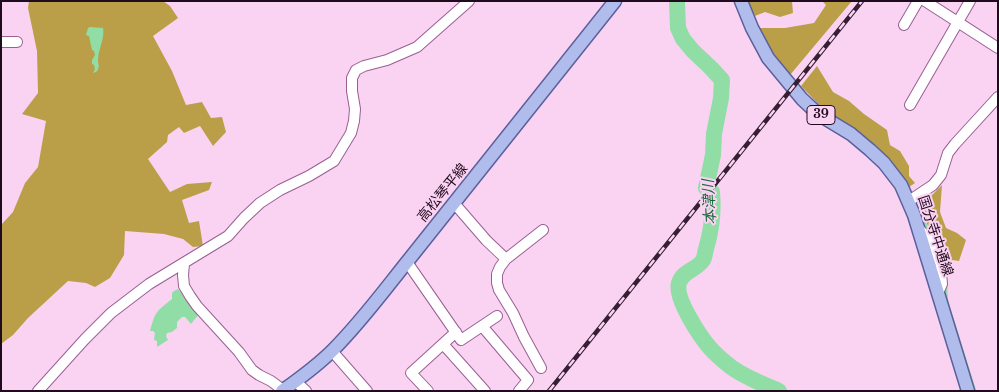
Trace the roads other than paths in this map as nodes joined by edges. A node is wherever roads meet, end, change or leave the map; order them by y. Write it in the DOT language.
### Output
graph roads {
  1 [pos="615,1"];
  2 [pos="741,1"];
  3 [pos="918,1"];
  4 [pos="925,1"];
  5 [pos="970,1"];
  6 [pos="462,3"];
  7 [pos="958,22"];
  8 [pos="904,25"];
  9 [pos="1,42"];
  10 [pos="17,42"];
  11 [pos="998,48"];
  12 [pos="998,96"];
  13 [pos="910,105"];
  14 [pos="909,201"];
  15 [pos="454,203"];
  16 [pos="543,230"];
  17 [pos="506,259"];
  18 [pos="407,262"];
  19 [pos="184,264"];
  20 [pos="497,316"];
  21 [pos="482,326"];
  22 [pos="456,332"];
  23 [pos="443,344"];
  24 [pos="332,351"];
  25 [pos="541,368"];
  26 [pos="296,381"];
  27 [pos="282,390"];
  28 [pos="38,391"];
  29 [pos="306,391"];
  30 [pos="367,391"];
  31 [pos="428,391"];
  32 [pos="485,391"];
  33 [pos="519,391"];
  34 [pos="968,391"];
  1 -- 15 [label="main road, 高松琴平線"];
  2 -- 14 [label="main road, 国分寺中通線 / 39"];
  3 -- 8 [label="street"];
  4 -- 7 [label="street"];
  5 -- 7 [label="street"];
  6 -- 19 [label="street"];
  7 -- 11 [label="street"];
  7 -- 13 [label="street"];
  9 -- 10 [label="street"];
  12 -- 14 [label="street"];
  14 -- 34 [label="main road, 国分寺中通線 / 39"];
  15 -- 17 [label="street"];
  15 -- 18 [label="main road, 高松琴平線"];
  16 -- 17 [label="street"];
  17 -- 25 [label="street"];
  18 -- 22 [label="street"];
  18 -- 24 [label="main road, 高松琴平線"];
  19 -- 27 [label="street"];
  19 -- 28 [label="street"];
  20 -- 21 [label="street"];
  21 -- 22 [label="street"];
  21 -- 33 [label="street"];
  22 -- 23 [label="street"];
  23 -- 31 [label="street"];
  23 -- 32 [label="street"];
  24 -- 26 [label="main road, 高松琴平線"];
  24 -- 30 [label="street"];
  26 -- 27 [label="main road, 高松琴平線"];
  26 -- 29 [label="street"];
}
